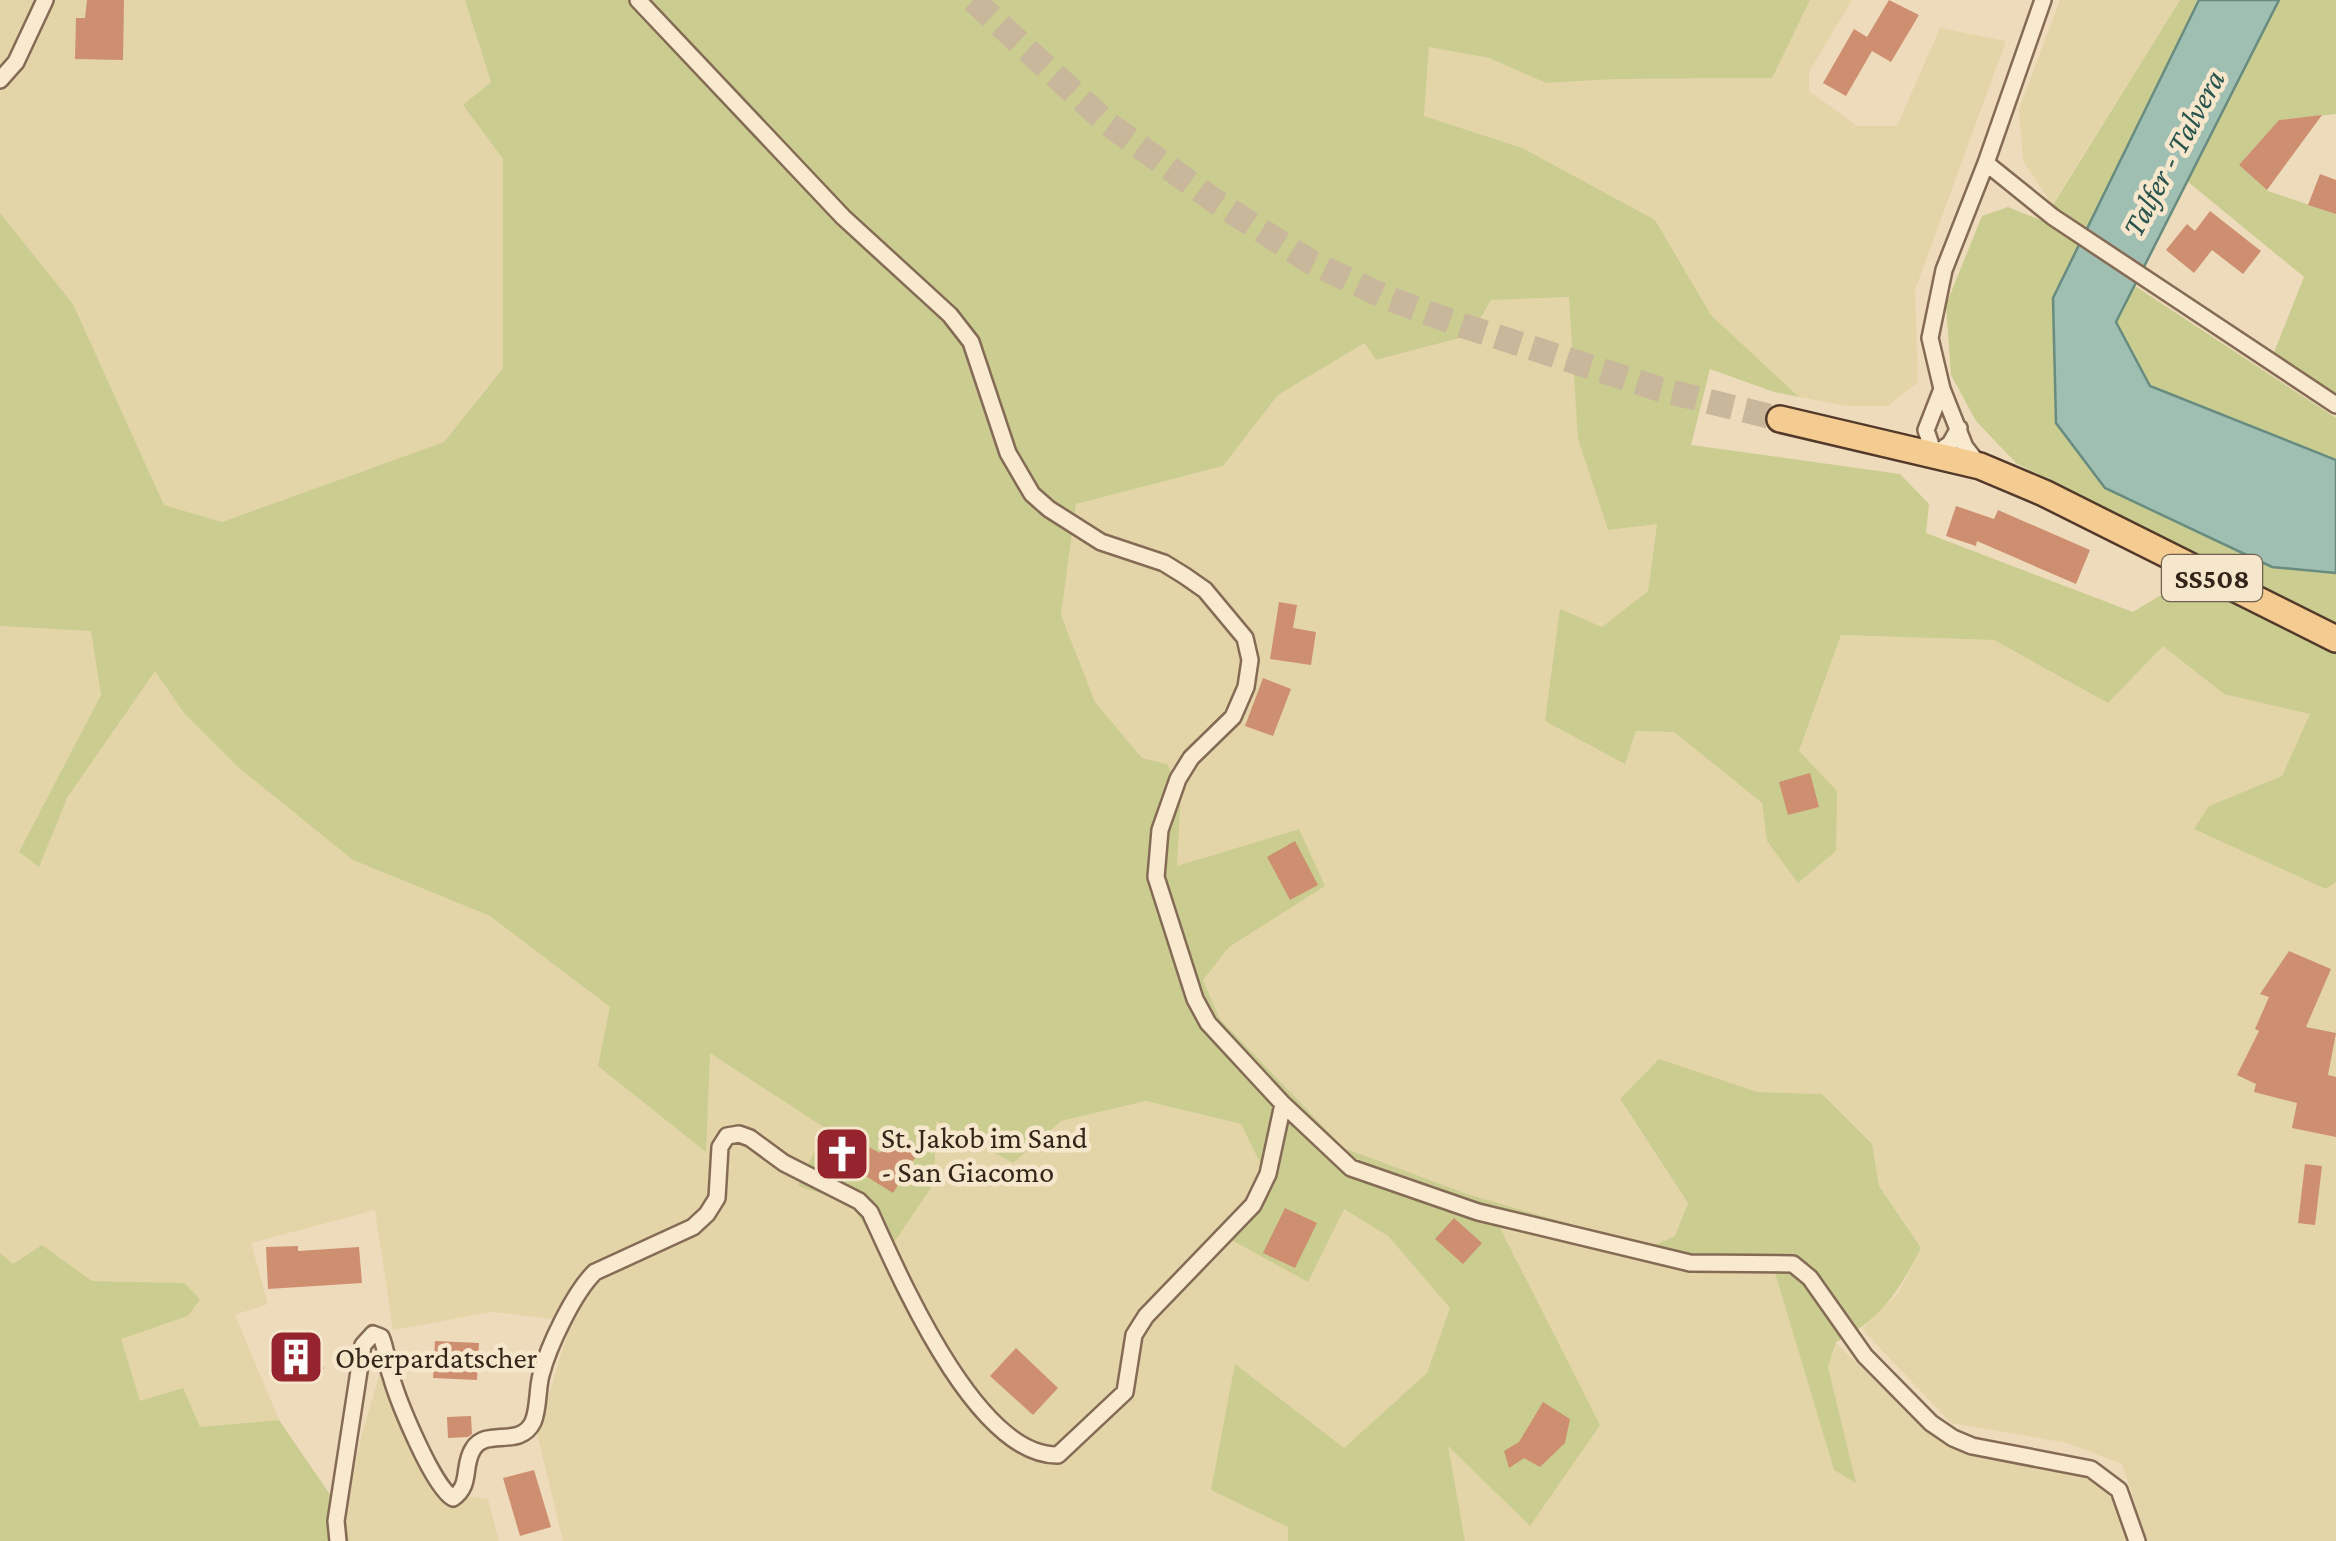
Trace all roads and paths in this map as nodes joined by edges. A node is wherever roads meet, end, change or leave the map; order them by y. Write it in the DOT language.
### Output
graph roads {
  1 [pos="45,0"];
  2 [pos="638,0"];
  3 [pos="2043,0"];
  4 [pos="0,80"];
  5 [pos="1986,163"];
  6 [pos="1942,389"];
  7 [pos="2336,405"];
  8 [pos="1780,419"];
  9 [pos="1958,428"];
  10 [pos="1930,442"];
  11 [pos="1980,466"];
  12 [pos="2336,639"];
  13 [pos="1283,1104"];
  14 [pos="338,1541"];
  15 [pos="2137,1541"];
  1 -- 4 [label="street"];
  2 -- 13 [label="street"];
  3 -- 5 [label="street"];
  5 -- 6 [label="street"];
  5 -- 7 [label="street"];
  6 -- 9 [label="street"];
  6 -- 10 [label="street"];
  8 -- 10 [label="main road, SS508"];
  9 -- 10 [label="street"];
  9 -- 11 [label="street"];
  10 -- 11 [label="main road, SS508"];
  11 -- 12 [label="main road, SS508"];
  13 -- 14 [label="street"];
  13 -- 15 [label="street"];
}
